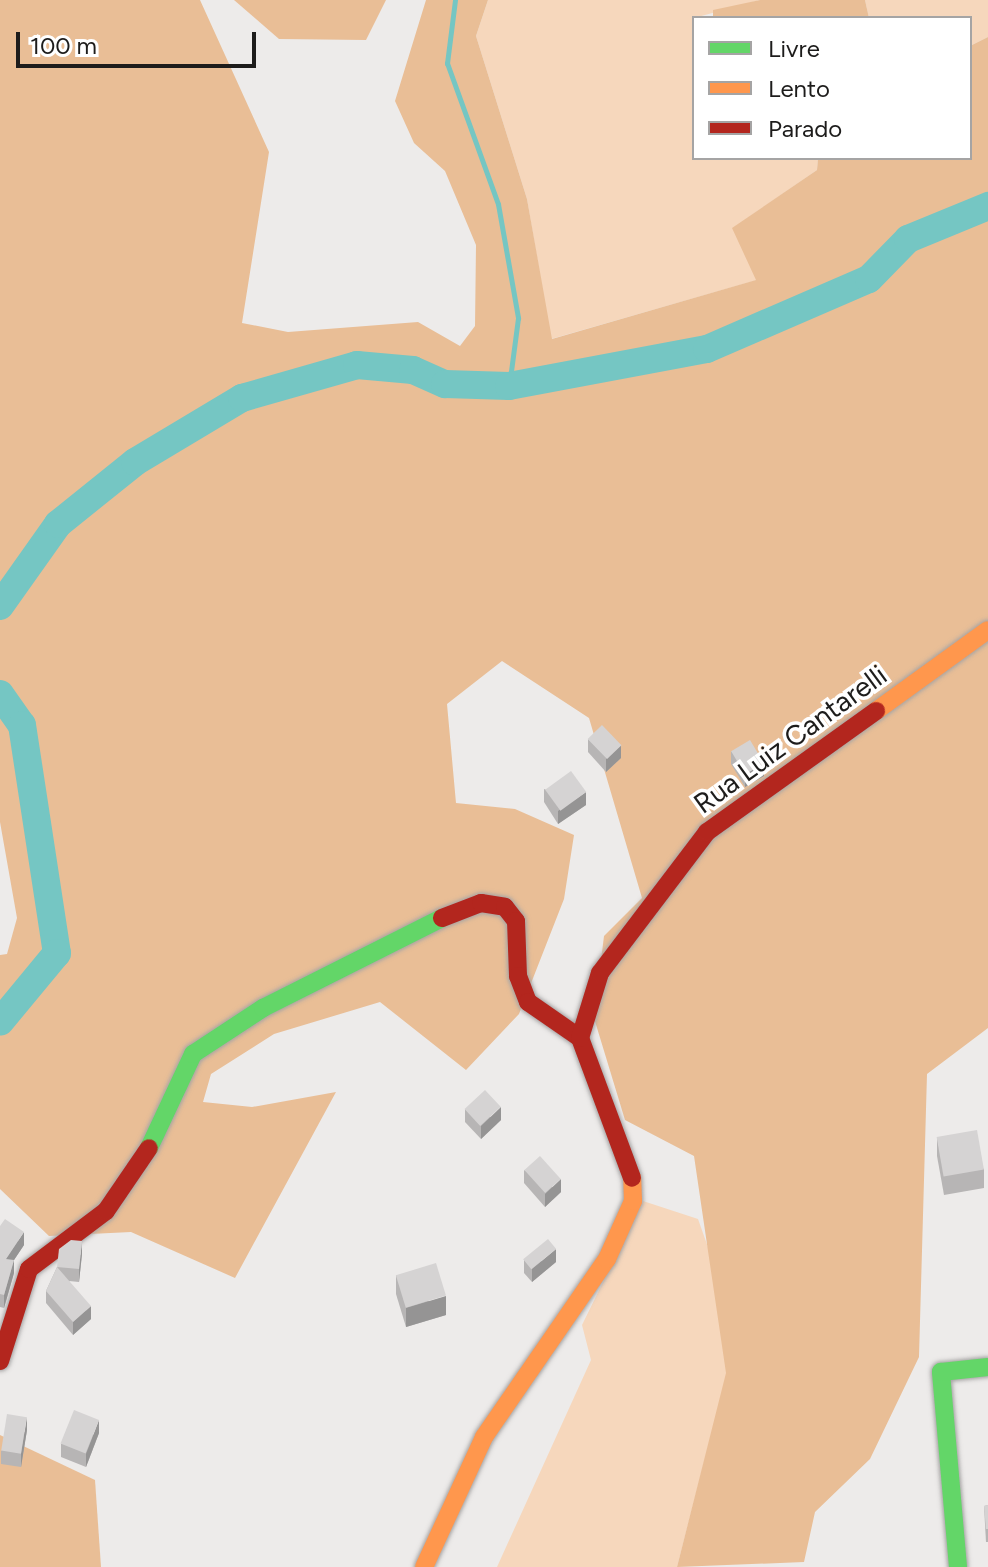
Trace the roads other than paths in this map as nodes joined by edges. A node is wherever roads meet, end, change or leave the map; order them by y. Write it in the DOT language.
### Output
graph roads {
  1 [pos="988,630"];
  2 [pos="580,1038"];
  3 [pos="0,1361"];
  4 [pos="988,1367"];
  5 [pos="424,1567"];
  6 [pos="958,1567"];
  1 -- 2 [label="street, Rua Luiz Cantarelli"];
  2 -- 3 [label="street"];
  2 -- 5 [label="street"];
  4 -- 6 [label="street"];
}
